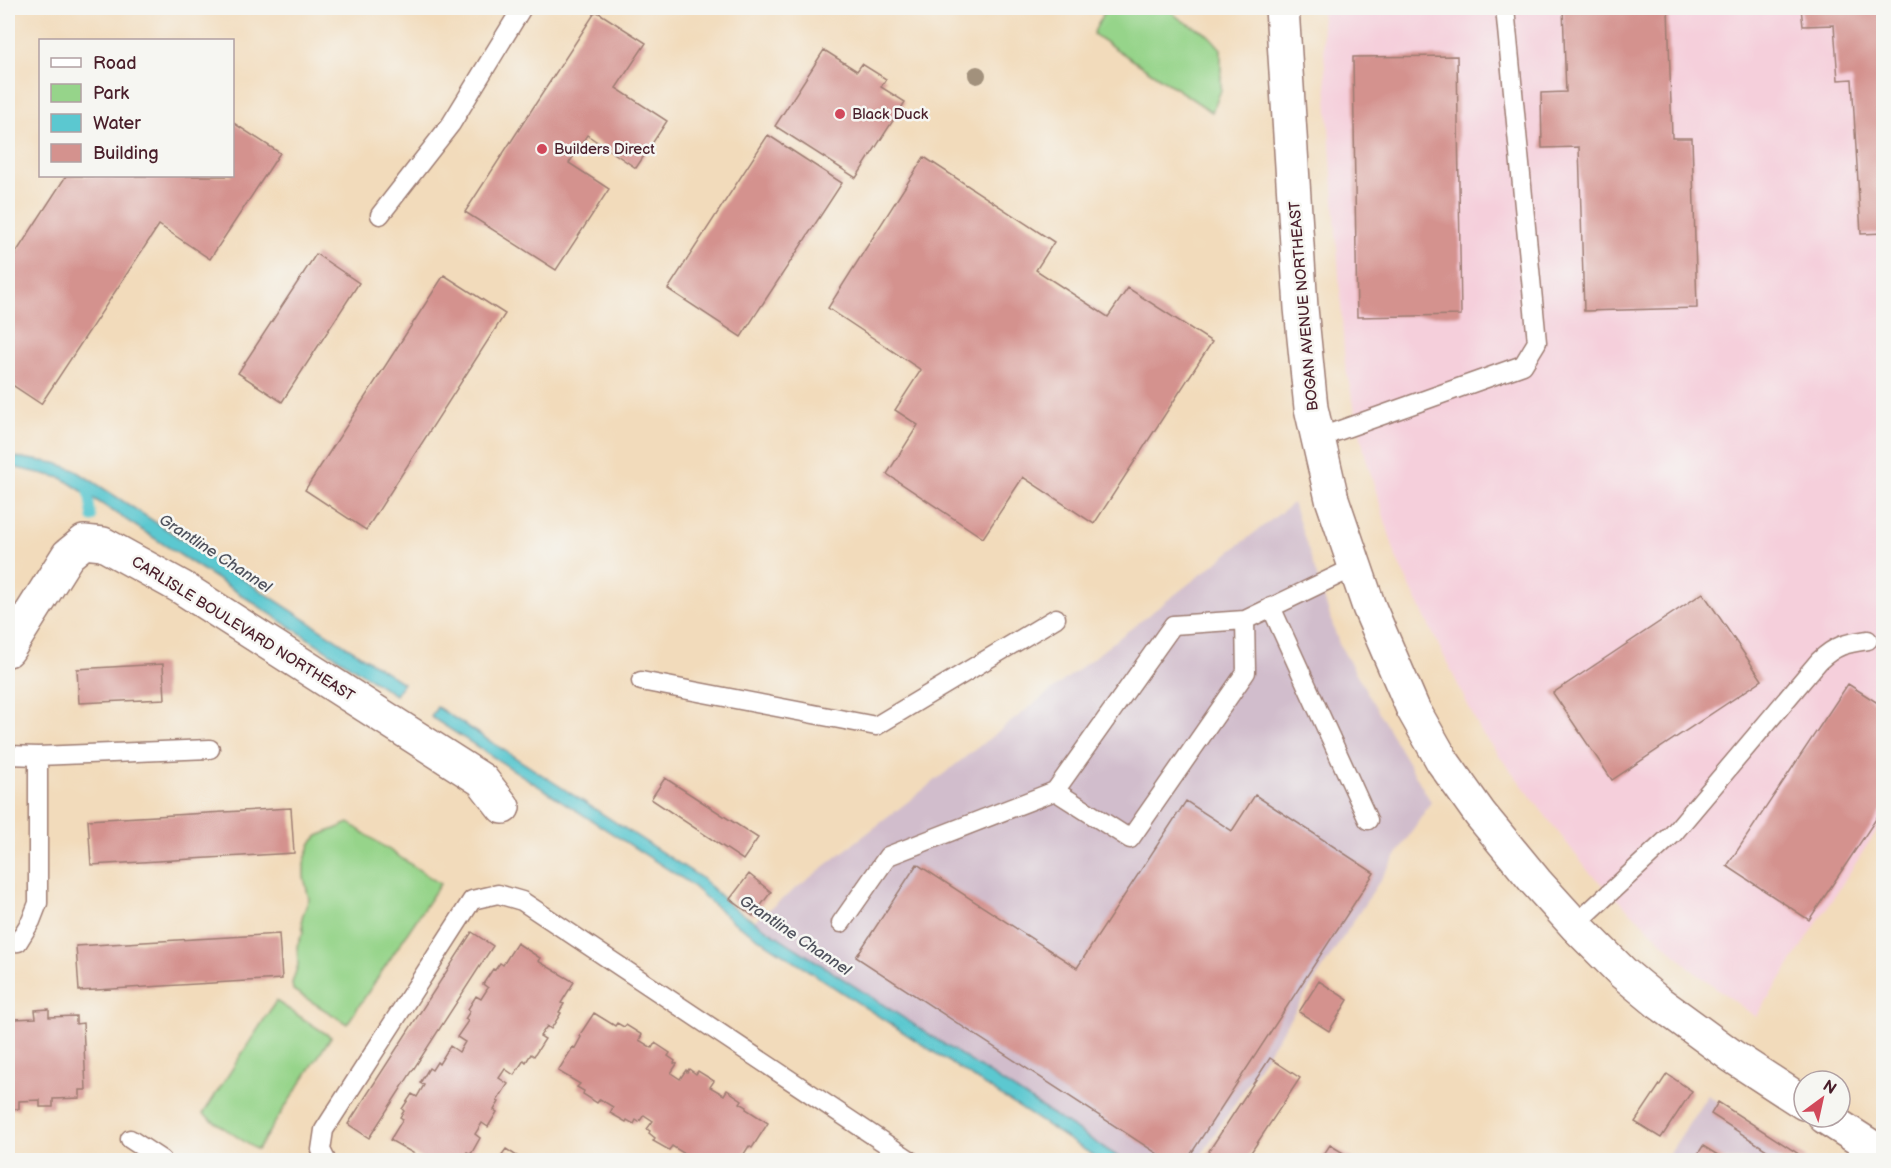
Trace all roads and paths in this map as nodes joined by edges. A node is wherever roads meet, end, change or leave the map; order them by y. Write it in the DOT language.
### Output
graph roads {
  1 [pos="522,8"];
  2 [pos="1282,8"];
  3 [pos="1505,8"];
  4 [pos="380,215"];
  5 [pos="1318,438"];
  6 [pos="1355,567"];
  7 [pos="1271,607"];
  8 [pos="1056,618"];
  9 [pos="1245,620"];
  10 [pos="1868,640"];
  11 [pos="8,650"];
  12 [pos="640,681"];
  13 [pos="210,749"];
  14 [pos="8,755"];
  15 [pos="38,756"];
  16 [pos="1055,791"];
  17 [pos="503,807"];
  18 [pos="1368,820"];
  19 [pos="841,923"];
  20 [pos="1575,925"];
  21 [pos="8,944"];
  22 [pos="1792,1095"];
  23 [pos="1844,1129"];
  24 [pos="130,1139"];
  25 [pos="1884,1155"];
  26 [pos="162,1161"];
  27 [pos="326,1161"];
  28 [pos="909,1161"];
  1 -- 4 [label="lane"];
  2 -- 5 [label="street, BOGAN AVENUE NORTHEAST"];
  3 -- 5 [label="lane"];
  5 -- 6 [label="street, BOGAN AVENUE NORTHEAST"];
  6 -- 7 [label="lane"];
  6 -- 20 [label="street, BOGAN AVENUE NORTHEAST"];
  7 -- 9 [label="lane"];
  7 -- 18 [label="lane"];
  8 -- 12 [label="lane"];
  9 -- 16 [label="lane"];
  9 -- 16 [label="lane"];
  10 -- 20 [label="lane"];
  11 -- 17 [label="street, CARLISLE BOULEVARD NORTHEAST"];
  13 -- 15 [label="lane"];
  14 -- 15 [label="lane"];
  15 -- 21 [label="lane"];
  16 -- 19 [label="lane"];
  20 -- 22 [label="street, BOGAN AVENUE NORTHEAST"];
  23 -- 25 [label="street"];
  24 -- 26 [label="lane"];
  27 -- 28 [label="lane"];
}
